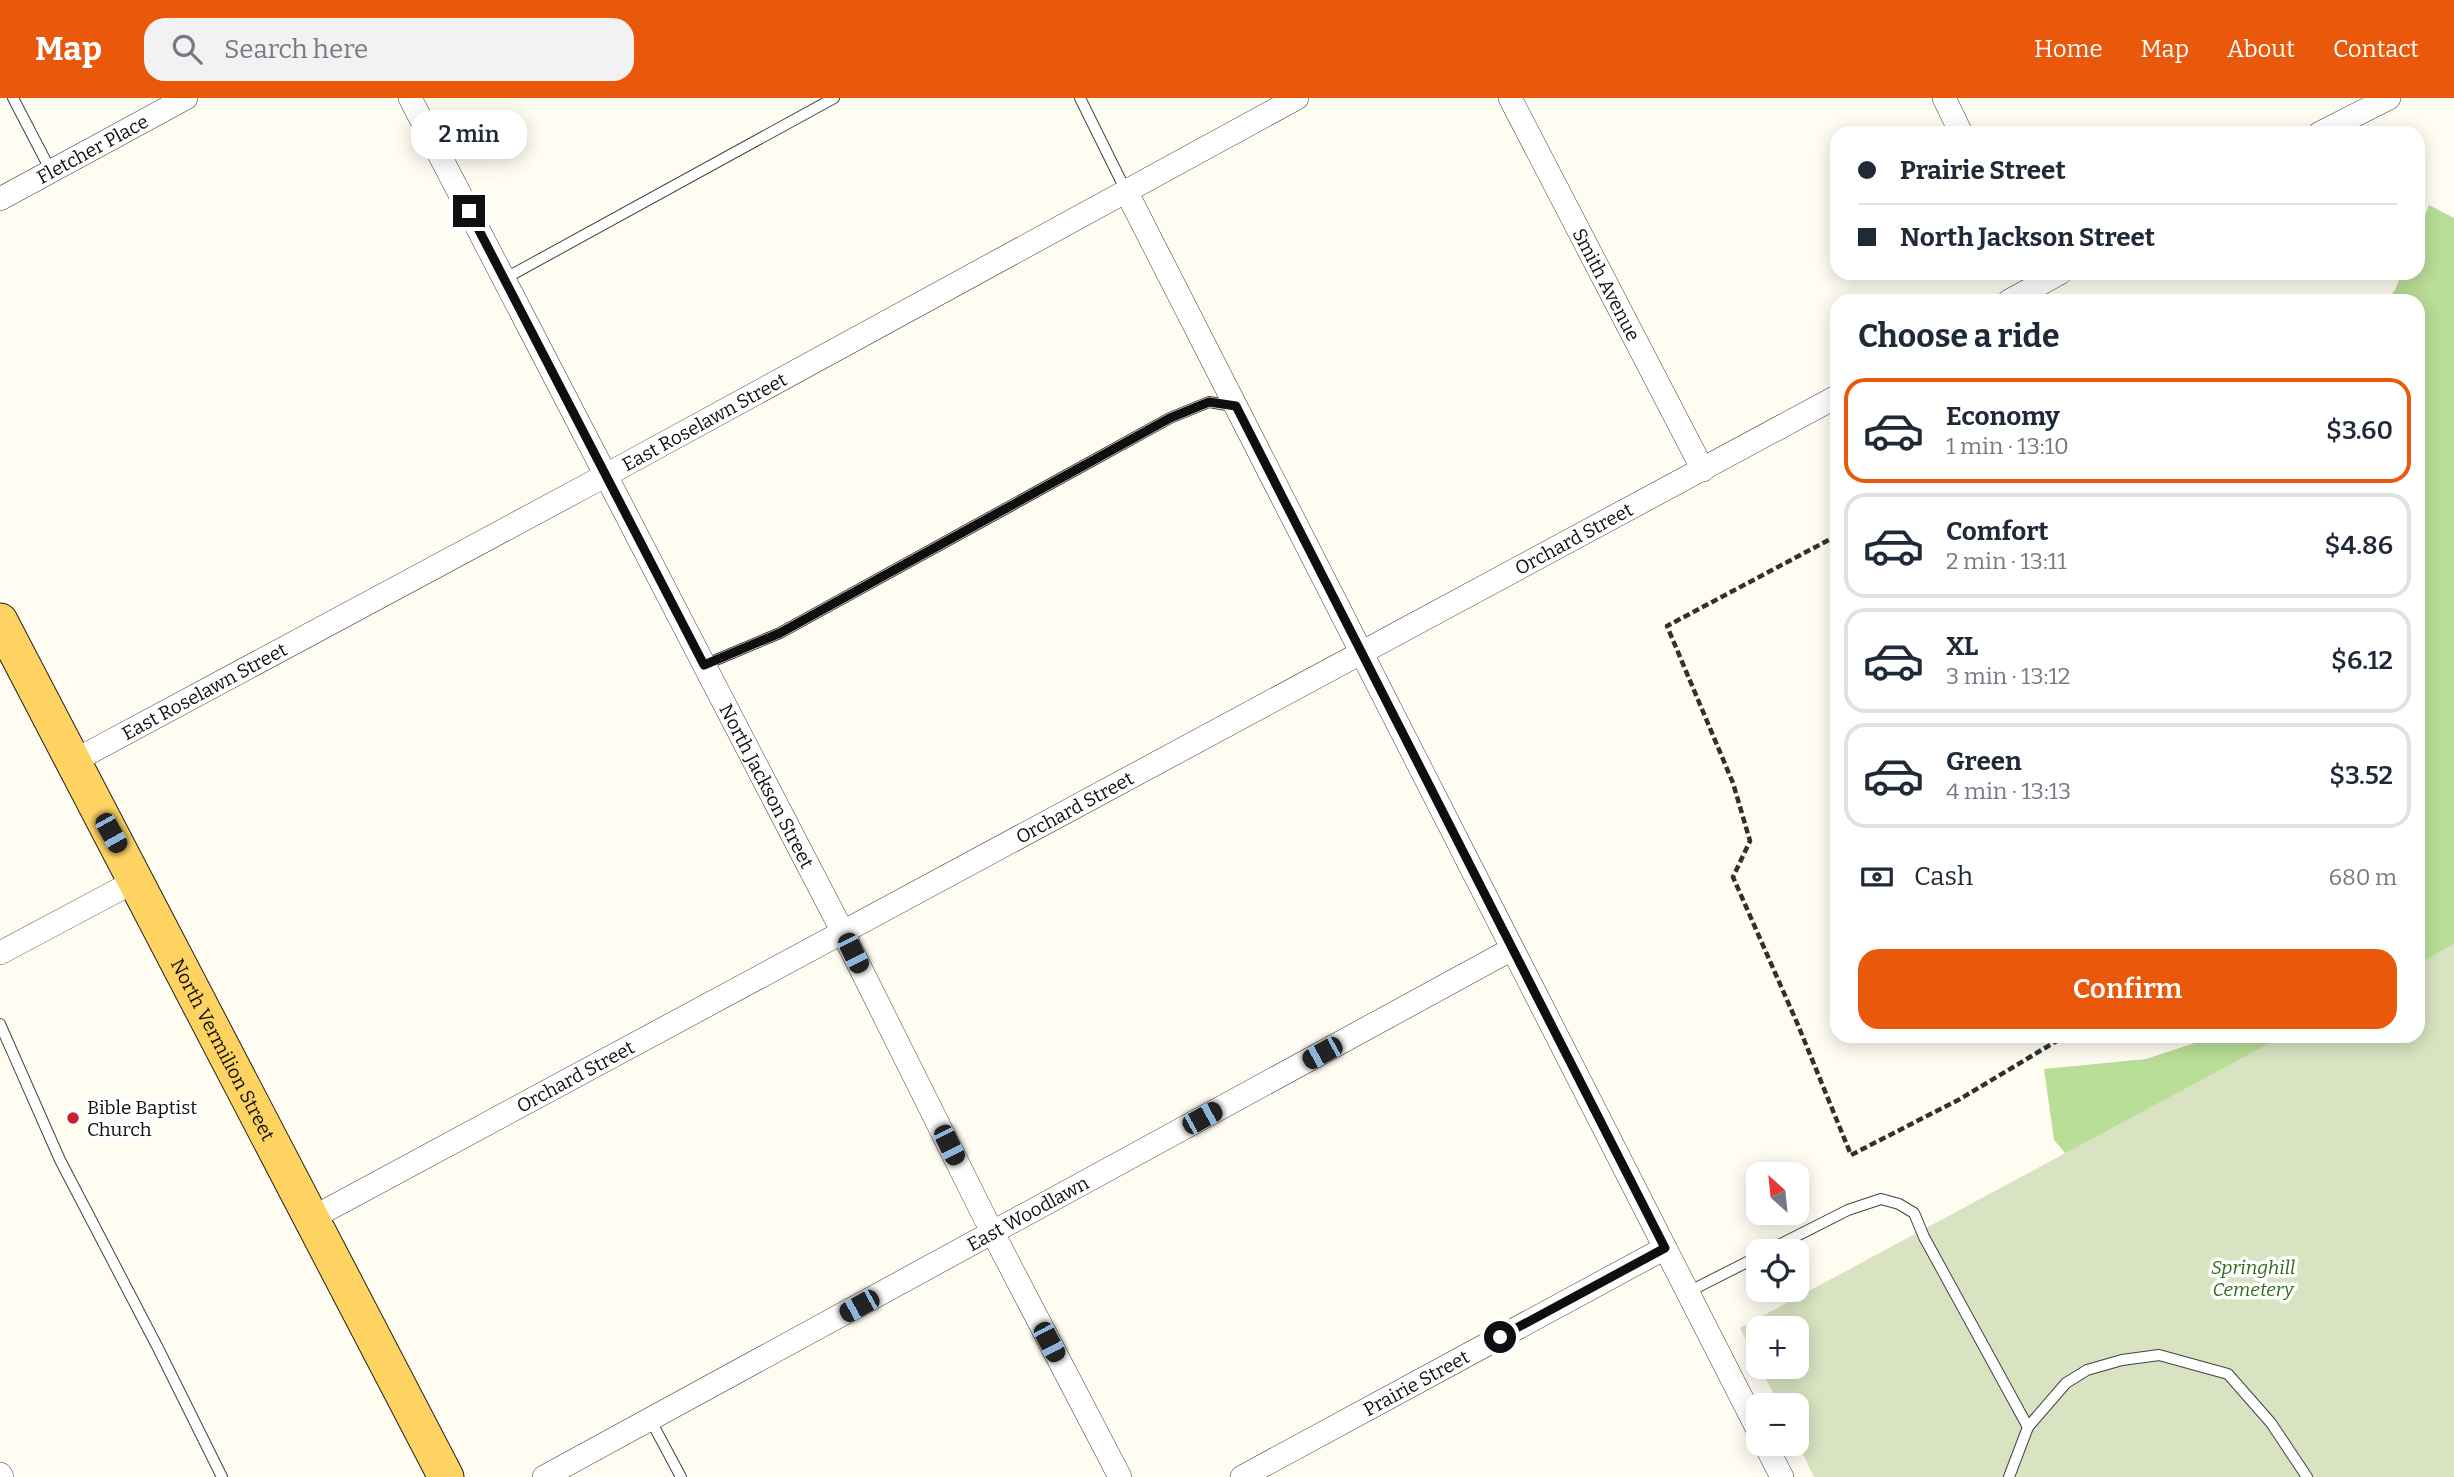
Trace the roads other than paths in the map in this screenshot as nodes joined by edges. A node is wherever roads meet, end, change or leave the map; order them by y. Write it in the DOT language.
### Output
graph roads {
  1 [pos="13,98"];
  2 [pos="186,98"];
  3 [pos="410,98"];
  4 [pos="835,98"];
  5 [pos="1080,98"];
  6 [pos="1297,98"];
  7 [pos="1510,98"];
  8 [pos="1944,98"];
  9 [pos="2389,98"];
  10 [pos="1958,126"];
  11 [pos="2334,126"];
  12 [pos="51,171"];
  13 [pos="1126,191"];
  14 [pos="0,199"];
  15 [pos="504,279"];
  16 [pos="2034,280"];
  17 [pos="2017,294"];
  18 [pos="1830,400"];
  19 [pos="1236,406"];
  20 [pos="1703,470"];
  21 [pos="605,475"];
  22 [pos="0,621"];
  23 [pos="1363,653"];
  24 [pos="704,665"];
  25 [pos="72,762"];
  26 [pos="137,880"];
  27 [pos="843,932"];
  28 [pos="1512,949"];
  29 [pos="0,953"];
  30 [pos="0,1024"];
  31 [pos="312,1218"];
  32 [pos="993,1233"];
  33 [pos="1791,1239"];
  34 [pos="1665,1248"];
  35 [pos="1746,1263"];
  36 [pos="1688,1293"];
  37 [pos="1746,1407"];
  38 [pos="650,1419"];
  39 [pos="2028,1427"];
  40 [pos="1771,1456"];
  41 [pos="222,1477"];
  42 [pos="446,1477"];
  43 [pos="544,1477"];
  44 [pos="681,1477"];
  45 [pos="1120,1477"];
  46 [pos="1242,1477"];
  47 [pos="1782,1477"];
  48 [pos="2009,1477"];
  49 [pos="2307,1477"];
  1 -- 12 [label="lane"];
  2 -- 12 [label="street, Fletcher Place"];
  3 -- 15 [label="street, North Jackson Street"];
  4 -- 15 [label="lane"];
  5 -- 13 [label="lane"];
  6 -- 13 [label="street, East Roselawn Street"];
  7 -- 20 [label="street, Smith Avenue"];
  8 -- 10 [label="street"];
  9 -- 11 [label="street"];
  12 -- 14 [label="street, Fletcher Place"];
  13 -- 19 [label="street"];
  13 -- 21 [label="street, East Roselawn Street"];
  15 -- 21 [label="street, North Jackson Street"];
  16 -- 17 [label="street"];
  18 -- 20 [label="street, Orchard Street"];
  19 -- 23 [label="street"];
  19 -- 24 [label="lane"];
  20 -- 23 [label="street, Orchard Street"];
  21 -- 24 [label="street, North Jackson Street"];
  21 -- 25 [label="street, East Roselawn Street"];
  22 -- 25 [label="main road, North Vermilion Street"];
  23 -- 27 [label="street, Orchard Street"];
  23 -- 28 [label="street"];
  24 -- 27 [label="street, North Jackson Street"];
  25 -- 26 [label="main road, North Vermilion Street"];
  26 -- 29 [label="street"];
  26 -- 31 [label="main road, North Vermilion Street"];
  27 -- 31 [label="street, Orchard Street"];
  27 -- 32 [label="street, North Jackson Street"];
  28 -- 32 [label="street, East Woodlawn"];
  28 -- 34 [label="street"];
  30 -- 41 [label="lane"];
  31 -- 42 [label="main road, North Vermilion Street"];
  32 -- 38 [label="street, East Woodlawn"];
  32 -- 45 [label="street, North Jackson Street"];
  33 -- 39 [label="lane"];
  34 -- 36 [label="street"];
  34 -- 46 [label="street, Prairie Street"];
  35 -- 36 [label="lane"];
  36 -- 37 [label="street"];
  38 -- 43 [label="street, East Woodlawn"];
  38 -- 44 [label="lane"];
  39 -- 48 [label="lane"];
  39 -- 49 [label="lane"];
  40 -- 47 [label="street"];
}
